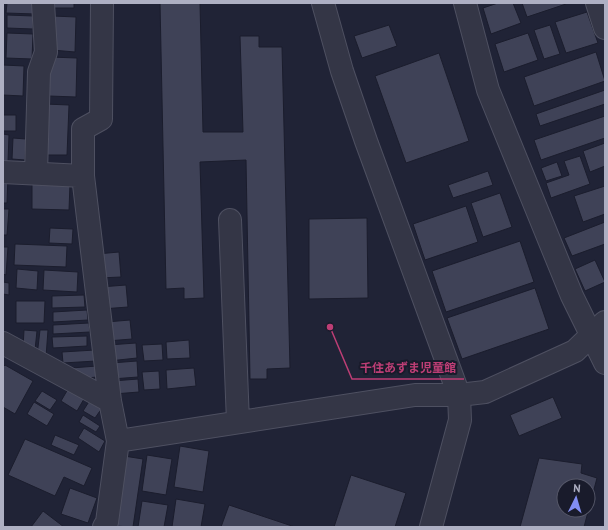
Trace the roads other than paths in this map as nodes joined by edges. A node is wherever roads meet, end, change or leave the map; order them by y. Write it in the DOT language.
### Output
graph roads {
  1 [pos="43,3"];
  2 [pos="102,3"];
  3 [pos="323,3"];
  4 [pos="465,3"];
  5 [pos="597,3"];
  6 [pos="605,26"];
  7 [pos="3,172"];
  8 [pos="36,173"];
  9 [pos="83,176"];
  10 [pos="230,220"];
  11 [pos="598,328"];
  12 [pos="3,343"];
  13 [pos="605,363"];
  14 [pos="459,395"];
  15 [pos="110,401"];
  16 [pos="238,422"];
  17 [pos="118,441"];
  18 [pos="104,527"];
  19 [pos="430,527"];
  1 -- 8 [label="street"];
  2 -- 9 [label="street"];
  3 -- 14 [label="street"];
  4 -- 11 [label="street"];
  5 -- 6 [label="street"];
  7 -- 8 [label="street"];
  8 -- 9 [label="street"];
  9 -- 15 [label="street"];
  10 -- 16 [label="street"];
  11 -- 13 [label="street"];
  11 -- 14 [label="street"];
  12 -- 15 [label="street"];
  14 -- 16 [label="street"];
  14 -- 19 [label="street"];
  15 -- 17 [label="street"];
  16 -- 17 [label="street"];
  17 -- 18 [label="street"];
}
